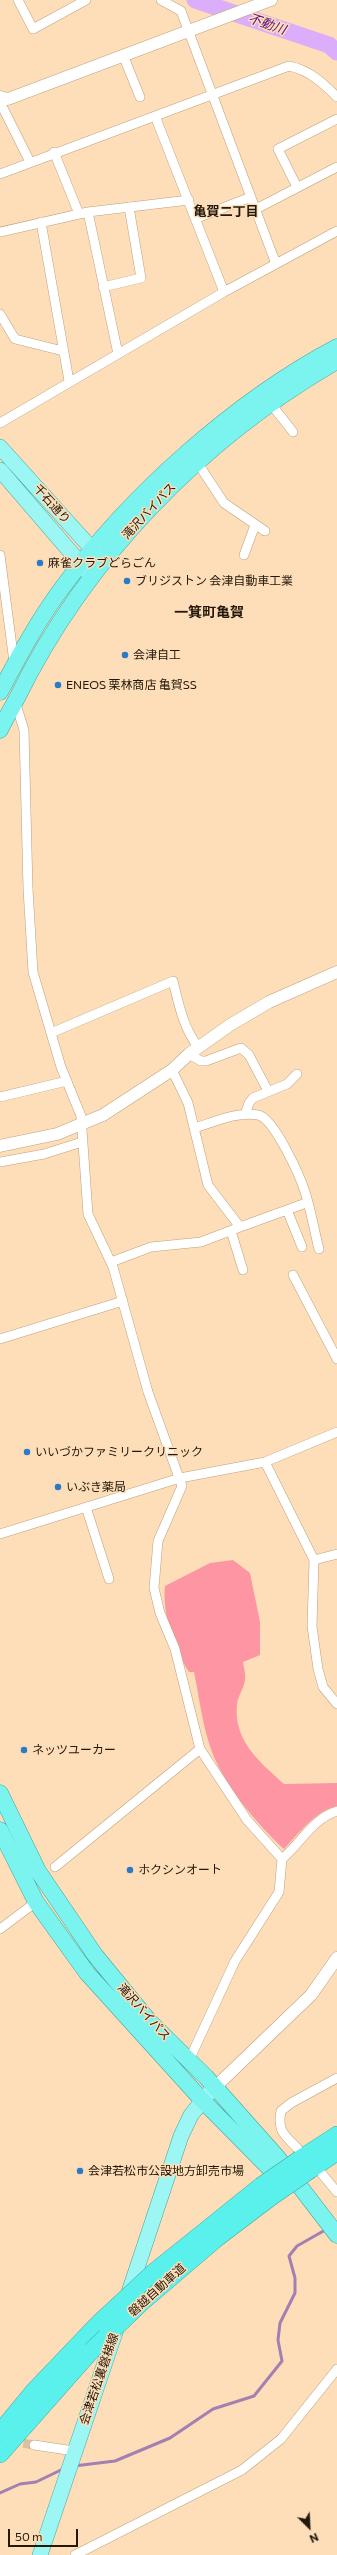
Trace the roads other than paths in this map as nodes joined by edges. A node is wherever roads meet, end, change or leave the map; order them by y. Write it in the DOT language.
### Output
graph roads {
  1 [pos="18,0"];
  2 [pos="86,0"];
  3 [pos="162,0"];
  4 [pos="271,0"];
  5 [pos="189,31"];
  6 [pos="123,56"];
  7 [pos="212,93"];
  8 [pos="140,97"];
  9 [pos="337,97"];
  10 [pos="0,98"];
  11 [pos="0,102"];
  12 [pos="155,116"];
  13 [pos="337,120"];
  14 [pos="54,152"];
  15 [pos="30,162"];
  16 [pos="337,167"];
  17 [pos="0,174"];
  18 [pos="297,187"];
  19 [pos="251,197"];
  20 [pos="190,200"];
  21 [pos="129,207"];
  22 [pos="256,209"];
  23 [pos="84,213"];
  24 [pos="197,218"];
  25 [pos="41,222"];
  26 [pos="337,231"];
  27 [pos="0,232"];
  28 [pos="276,264"];
  29 [pos="102,287"];
  30 [pos="224,292"];
  31 [pos="0,314"];
  32 [pos="337,346"];
  33 [pos="63,351"];
  34 [pos="118,354"];
  35 [pos="337,361"];
  36 [pos="69,381"];
  37 [pos="271,404"];
  38 [pos="0,423"];
  39 [pos="293,432"];
  40 [pos="0,447"];
  41 [pos="197,462"];
  42 [pos="0,470"];
  43 [pos="255,525"];
  44 [pos="266,531"];
  45 [pos="93,550"];
  46 [pos="244,555"];
  47 [pos="0,556"];
  48 [pos="104,562"];
  49 [pos="81,564"];
  50 [pos="92,577"];
  51 [pos="2,581"];
  52 [pos="5,625"];
  53 [pos="14,666"];
  54 [pos="0,692"];
  55 [pos="15,701"];
  56 [pos="0,730"];
  57 [pos="337,972"];
  58 [pos="51,1033"];
  59 [pos="193,1050"];
  60 [pos="172,1070"];
  61 [pos="297,1074"];
  62 [pos="67,1081"];
  63 [pos="268,1091"];
  64 [pos="0,1098"];
  65 [pos="245,1115"];
  66 [pos="82,1124"];
  67 [pos="195,1128"];
  68 [pos="82,1142"];
  69 [pos="0,1146"];
  70 [pos="0,1162"];
  71 [pos="306,1204"];
  72 [pos="287,1210"];
  73 [pos="240,1227"];
  74 [pos="231,1231"];
  75 [pos="302,1247"];
  76 [pos="319,1249"];
  77 [pos="111,1262"];
  78 [pos="243,1270"];
  79 [pos="293,1275"];
  80 [pos="124,1301"];
  81 [pos="0,1339"];
  82 [pos="337,1359"];
  83 [pos="337,1432"];
  84 [pos="265,1462"];
  85 [pos="180,1478"];
  86 [pos="86,1507"];
  87 [pos="0,1534"];
  88 [pos="337,1554"];
  89 [pos="314,1560"];
  90 [pos="109,1579"];
  91 [pos="337,1704"];
  92 [pos="200,1748"];
  93 [pos="0,1793"];
  94 [pos="337,1811"];
  95 [pos="0,1830"];
  96 [pos="282,1859"];
  97 [pos="55,1867"];
  98 [pos="36,1902"];
  99 [pos="0,1930"];
  100 [pos="337,1958"];
  101 [pos="192,2054"];
  102 [pos="337,2078"];
  103 [pos="208,2094"];
  104 [pos="337,2135"];
  105 [pos="337,2152"];
  106 [pos="307,2163"];
  107 [pos="266,2191"];
  108 [pos="337,2192"];
  109 [pos="337,2235"];
  110 [pos="337,2369"];
  111 [pos="0,2432"];
  112 [pos="34,2445"];
  113 [pos="74,2451"];
  114 [pos="0,2454"];
  115 [pos="79,2554"];
  116 [pos="40,2555"];
  1 -- 2 [label="street"];
  3 -- 5 [label="street"];
  4 -- 5 [label="street"];
  5 -- 6 [label="street"];
  5 -- 7 [label="street"];
  6 -- 8 [label="street"];
  6 -- 10 [label="street"];
  7 -- 9 [label="street"];
  7 -- 12 [label="street"];
  7 -- 19 [label="street"];
  11 -- 15 [label="street"];
  12 -- 14 [label="street"];
  12 -- 20 [label="street"];
  13 -- 18 [label="street"];
  14 -- 15 [label="street"];
  14 -- 23 [label="street"];
  15 -- 17 [label="street"];
  16 -- 18 [label="street"];
  18 -- 22 [label="street"];
  19 -- 22 [label="street"];
  19 -- 24 [label="street"];
  20 -- 21 [label="street"];
  20 -- 24 [label="street"];
  21 -- 23 [label="street"];
  21 -- 29 [label="street"];
  22 -- 28 [label="street"];
  23 -- 25 [label="street"];
  23 -- 29 [label="street"];
  24 -- 30 [label="street"];
  25 -- 27 [label="street"];
  25 -- 33 [label="street"];
  26 -- 28 [label="street"];
  28 -- 30 [label="street"];
  29 -- 34 [label="street"];
  30 -- 34 [label="street"];
  31 -- 33 [label="street"];
  32 -- 45 [label="highway, 滝沢バイパス"];
  33 -- 36 [label="street"];
  34 -- 36 [label="street"];
  35 -- 37 [label="highway, 滝沢バイパス"];
  36 -- 38 [label="street"];
  37 -- 39 [label="street"];
  37 -- 41 [label="highway, 滝沢バイパス"];
  40 -- 45 [label="main road, 千石通り"];
  41 -- 43 [label="street"];
  41 -- 48 [label="highway, 滝沢バイパス"];
  42 -- 49 [label="main road, 千石通り"];
  43 -- 44 [label="street"];
  43 -- 46 [label="street"];
  45 -- 48 [label="main road, 千石通り"];
  45 -- 49 [label="highway, 滝沢バイパス"];
  47 -- 51 [label="street"];
  48 -- 50 [label="highway, 滝沢バイパス"];
  49 -- 50 [label="main road, 千石通り"];
  49 -- 53 [label="highway, 滝沢バイパス"];
  50 -- 55 [label="highway, 滝沢バイパス"];
  51 -- 52 [label="street"];
  52 -- 53 [label="street"];
  53 -- 54 [label="highway, 滝沢バイパス"];
  55 -- 56 [label="highway, 滝沢バイパス"];
  55 -- 58 [label="street"];
  57 -- 59 [label="street"];
  58 -- 59 [label="street"];
  58 -- 62 [label="street"];
  59 -- 60 [label="street"];
  59 -- 63 [label="street"];
  60 -- 66 [label="street"];
  60 -- 67 [label="street"];
  61 -- 63 [label="street"];
  62 -- 64 [label="street"];
  62 -- 66 [label="street"];
  63 -- 65 [label="street"];
  65 -- 67 [label="street"];
  65 -- 71 [label="street"];
  66 -- 68 [label="street"];
  66 -- 69 [label="street"];
  67 -- 73 [label="street"];
  68 -- 70 [label="street"];
  68 -- 77 [label="street"];
  71 -- 72 [label="street"];
  71 -- 76 [label="street"];
  72 -- 73 [label="street"];
  72 -- 75 [label="street"];
  73 -- 74 [label="street"];
  74 -- 77 [label="street"];
  74 -- 78 [label="street"];
  77 -- 80 [label="street"];
  79 -- 82 [label="street"];
  80 -- 81 [label="street"];
  80 -- 85 [label="street"];
  83 -- 84 [label="street"];
  84 -- 85 [label="street"];
  84 -- 89 [label="street"];
  85 -- 86 [label="street"];
  85 -- 92 [label="street"];
  86 -- 87 [label="street"];
  86 -- 90 [label="street"];
  88 -- 89 [label="street"];
  89 -- 91 [label="street"];
  92 -- 96 [label="street"];
  92 -- 97 [label="street"];
  93 -- 103 [label="highway, 滝沢バイパス"];
  94 -- 96 [label="street"];
  95 -- 98 [label="highway, 滝沢バイパス"];
  96 -- 101 [label="street"];
  98 -- 99 [label="street"];
  98 -- 103 [label="highway, 滝沢バイパス"];
  100 -- 103 [label="street"];
  102 -- 106 [label="street"];
  103 -- 109 [label="highway, 滝沢バイパス"];
  103 -- 113 [label="main road, 会津若松裏磐梯線"];
  104 -- 106 [label="highway, 磐越自動車道"];
  105 -- 106 [label="highway, 磐越自動車道"];
  106 -- 107 [label="highway, 磐越自動車道, bridge"];
  106 -- 108 [label="street"];
  107 -- 111 [label="highway, 磐越自動車道, bridge"];
  107 -- 114 [label="highway, 磐越自動車道, bridge"];
  110 -- 115 [label="street"];
  112 -- 113 [label="street"];
  113 -- 116 [label="main road, 会津若松裏磐梯線"];
}
